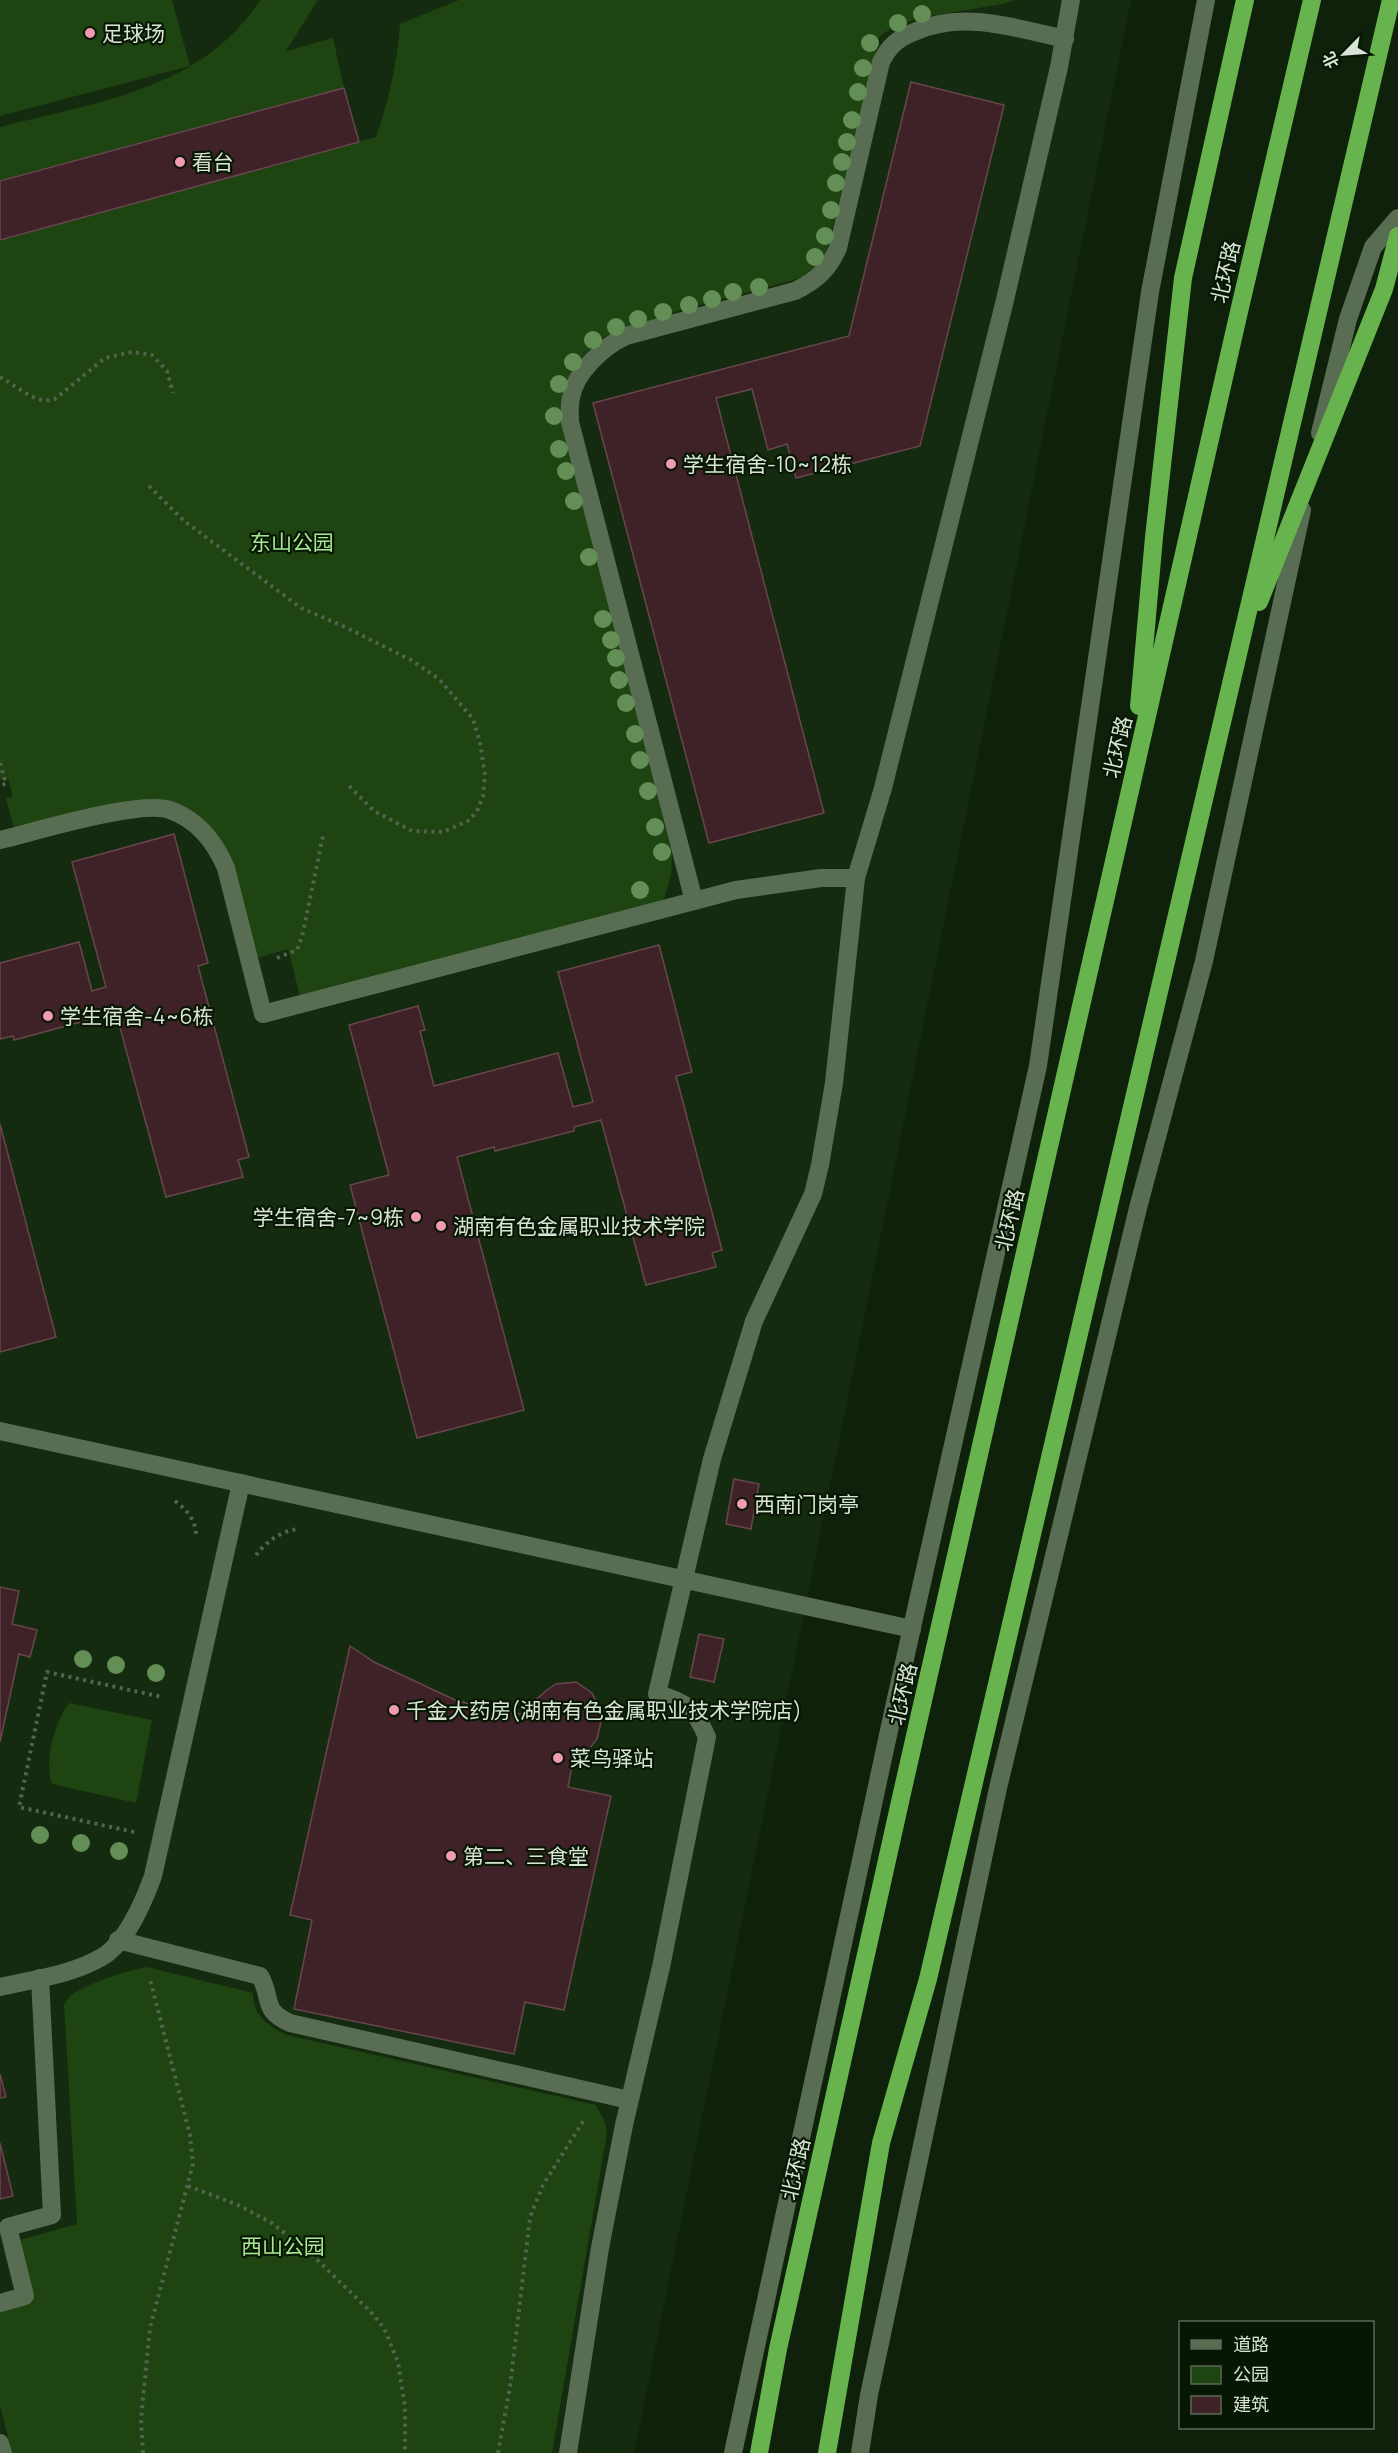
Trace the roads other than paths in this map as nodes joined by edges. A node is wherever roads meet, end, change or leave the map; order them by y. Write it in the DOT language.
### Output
graph roads {
  1 [pos="1071,0"];
  2 [pos="1206,0"];
  3 [pos="1245,0"];
  4 [pos="1312,0"];
  5 [pos="1391,0"];
  6 [pos="1065,39"];
  7 [pos="1398,218"];
  8 [pos="1398,236"];
  9 [pos="1236,659"];
  10 [pos="1134,774"];
  11 [pos="0,840"];
  12 [pos="856,878"];
  13 [pos="694,901"];
  14 [pos="0,1431"];
  15 [pos="241,1483"];
  16 [pos="683,1579"];
  17 [pos="912,1629"];
  18 [pos="118,1940"];
  19 [pos="40,1978"];
  20 [pos="0,1987"];
  21 [pos="629,2100"];
  22 [pos="0,2303"];
  23 [pos="0,2443"];
  24 [pos="3,2453"];
  25 [pos="568,2453"];
  26 [pos="733,2453"];
  27 [pos="759,2453"];
  28 [pos="827,2453"];
  29 [pos="860,2453"];
  1 -- 6 [label="street"];
  2 -- 17 [label="street"];
  3 -- 10 [label="highway"];
  4 -- 10 [label="highway, 北环路"];
  5 -- 9 [label="highway"];
  6 -- 12 [label="street"];
  6 -- 13 [label="street"];
  7 -- 29 [label="street"];
  8 -- 9 [label="highway"];
  9 -- 28 [label="highway"];
  10 -- 27 [label="highway, 北环路"];
  11 -- 13 [label="street"];
  12 -- 13 [label="street"];
  12 -- 16 [label="street"];
  14 -- 15 [label="street"];
  15 -- 16 [label="street"];
  15 -- 18 [label="street"];
  16 -- 17 [label="street"];
  16 -- 21 [label="street"];
  17 -- 26 [label="street"];
  18 -- 19 [label="street"];
  18 -- 21 [label="street"];
  19 -- 20 [label="street"];
  19 -- 22 [label="street"];
  21 -- 25 [label="street"];
  23 -- 24 [label="street"];
}
